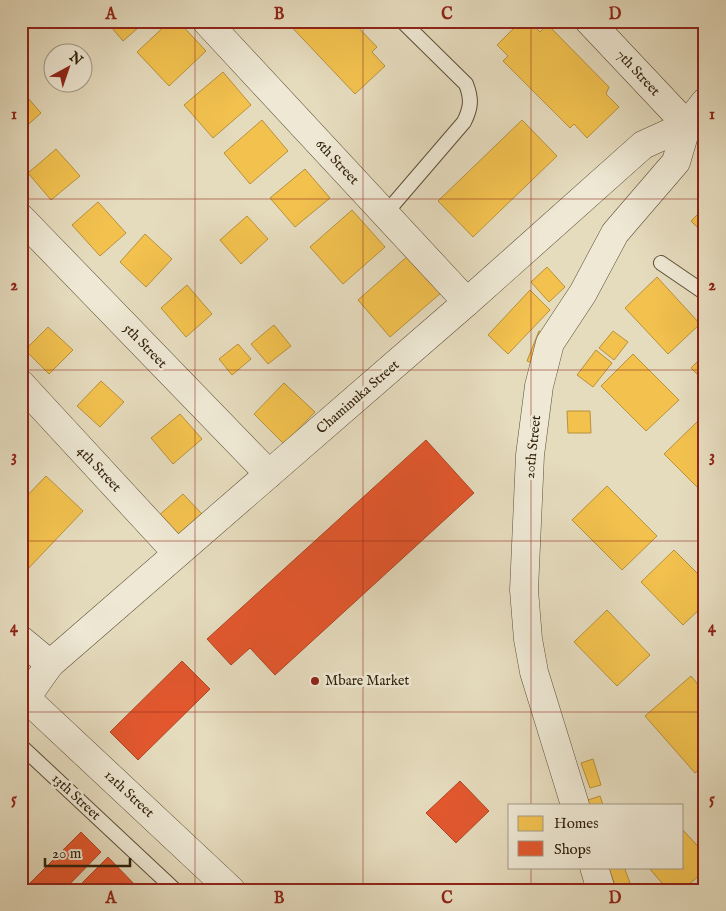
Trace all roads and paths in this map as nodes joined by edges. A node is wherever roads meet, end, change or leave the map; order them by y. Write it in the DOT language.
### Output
graph roads {
  1 [pos="206,21"];
  2 [pos="402,21"];
  3 [pos="589,21"];
  4 [pos="705,102"];
  5 [pos="687,125"];
  6 [pos="385,214"];
  7 [pos="21,218"];
  8 [pos="661,263"];
  9 [pos="705,293"];
  10 [pos="467,302"];
  11 [pos="21,384"];
  12 [pos="269,474"];
  13 [pos="177,553"];
  14 [pos="21,640"];
  15 [pos="50,664"];
  16 [pos="24,702"];
  17 [pos="21,746"];
  18 [pos="575,804"];
  19 [pos="594,868"];
  20 [pos="175,890"];
  21 [pos="231,890"];
  22 [pos="601,890"];
  1 -- 6 [label="street, 6th Street"];
  2 -- 6 [label="lane"];
  3 -- 5 [label="street, 7th Street"];
  4 -- 5 [label="street, Chaminuka Street"];
  5 -- 10 [label="street, Chaminuka Street"];
  5 -- 18 [label="street, 20th Street"];
  6 -- 10 [label="street, 6th Street"];
  7 -- 12 [label="street, 5th Street"];
  8 -- 9 [label="lane"];
  10 -- 12 [label="street, Chaminuka Street"];
  11 -- 13 [label="street, 4th Street"];
  12 -- 13 [label="street, Chaminuka Street"];
  13 -- 15 [label="street, Chaminuka Street"];
  14 -- 15 [label="street"];
  15 -- 16 [label="street, Chaminuka Street"];
  16 -- 21 [label="street, 12th Street"];
  17 -- 20 [label="lane, 13th Street"];
  19 -- 22 [label="street"];
}
